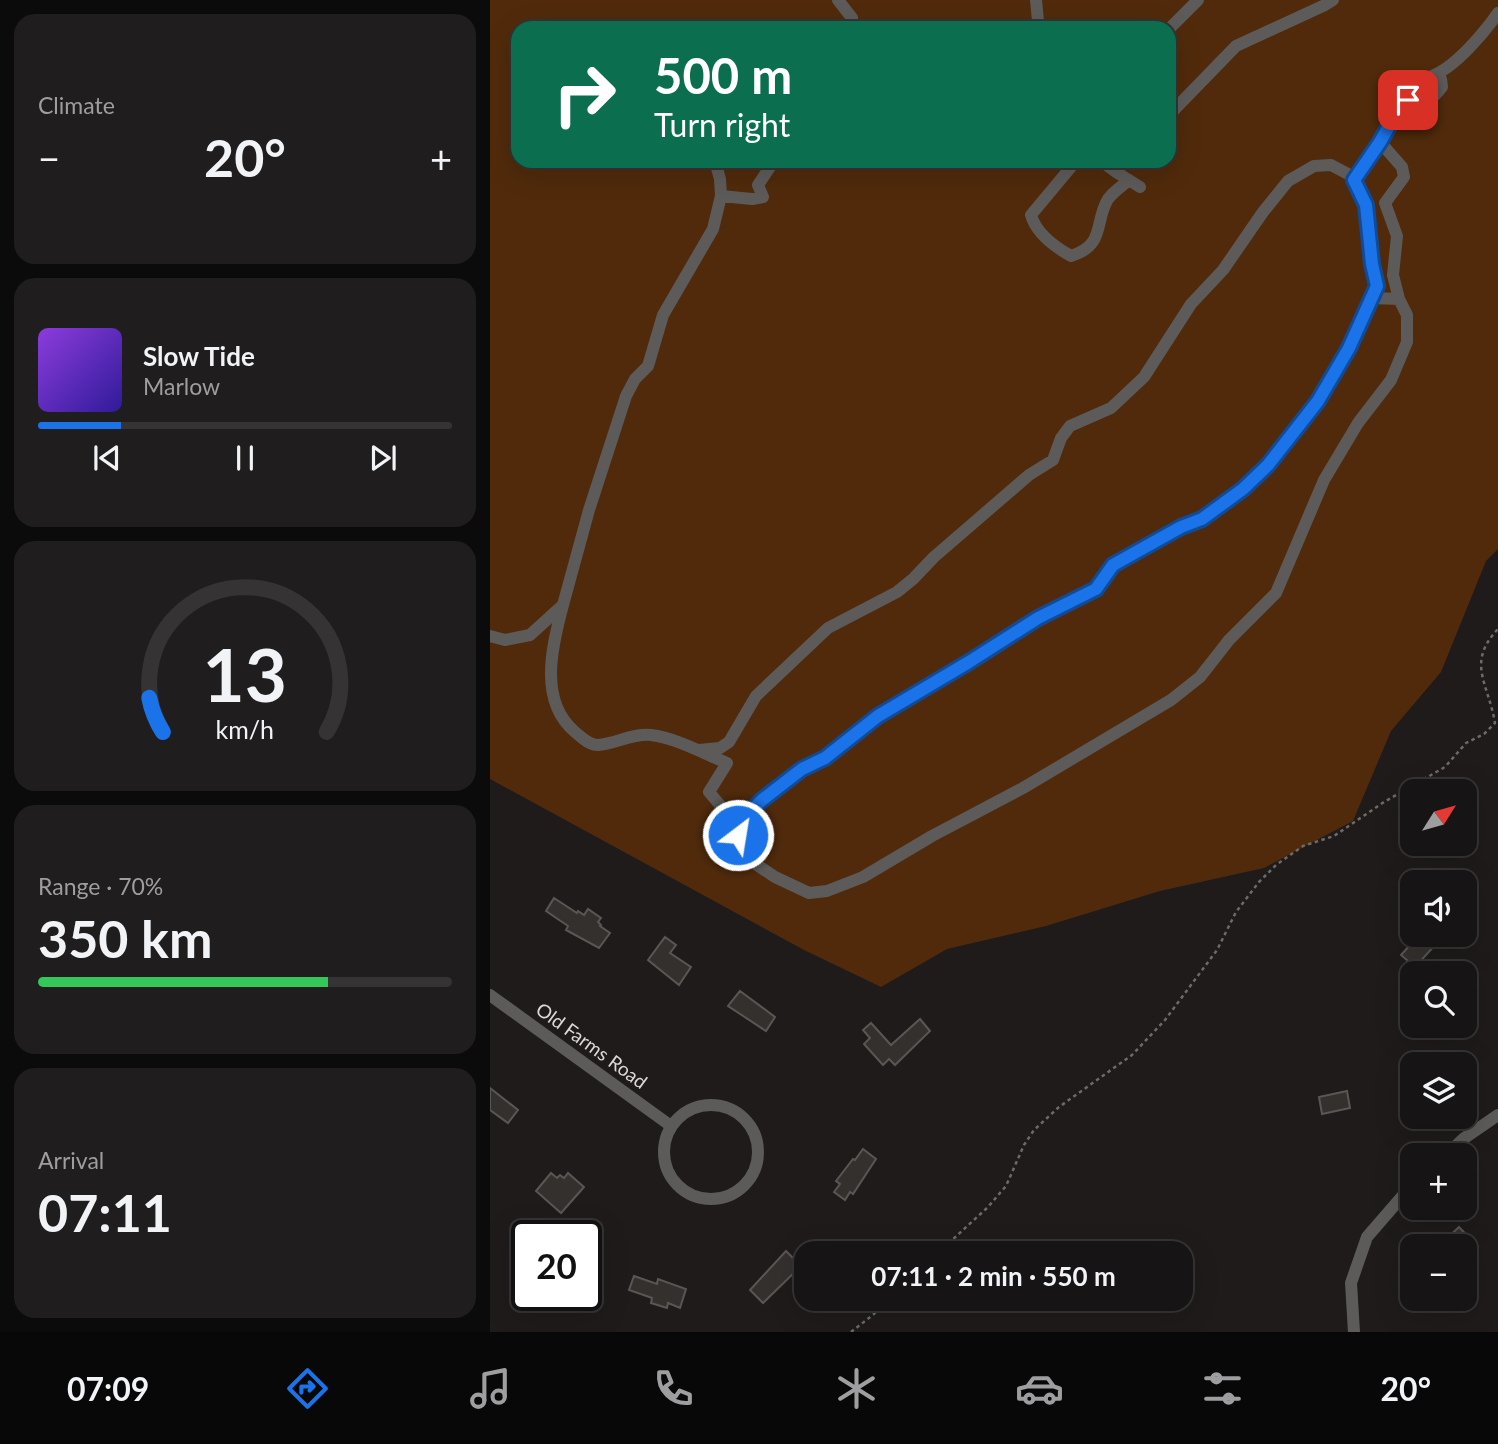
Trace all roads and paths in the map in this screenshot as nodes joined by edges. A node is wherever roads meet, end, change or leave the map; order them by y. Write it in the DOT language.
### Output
graph roads {
  1 [pos="838,0"];
  2 [pos="1036,0"];
  3 [pos="1198,0"];
  4 [pos="1332,0"];
  5 [pos="1498,13"];
  6 [pos="850,21"];
  7 [pos="1038,21"];
  8 [pos="1176,22"];
  9 [pos="1176,108"];
  10 [pos="1380,142"];
  11 [pos="717,168"];
  12 [pos="769,168"];
  13 [pos="1070,168"];
  14 [pos="1111,168"];
  15 [pos="1119,168"];
  16 [pos="1116,172"];
  17 [pos="1348,174"];
  18 [pos="721,197"];
  19 [pos="1372,298"];
  20 [pos="1399,299"];
  21 [pos="563,605"];
  22 [pos="1498,629"];
  23 [pos="490,636"];
  24 [pos="697,751"];
  25 [pos="740,822"];
  26 [pos="490,995"];
  27 [pos="1498,1115"];
  28 [pos="671,1126"];
  29 [pos="1459,1143"];
  30 [pos="1400,1199"];
  31 [pos="951,1241"];
  32 [pos="876,1311"];
  33 [pos="851,1332"];
  34 [pos="1354,1332"];
  1 -- 6 [label="street"];
  2 -- 7 [label="street"];
  3 -- 8 [label="street"];
  4 -- 9 [label="street"];
  5 -- 10 [label="street"];
  10 -- 19 [label="street"];
  10 -- 20 [label="street"];
  11 -- 18 [label="street"];
  12 -- 18 [label="street"];
  13 -- 16 [label="street"];
  14 -- 16 [label="street"];
  15 -- 16 [label="street"];
  17 -- 24 [label="street"];
  18 -- 21 [label="street"];
  19 -- 20 [label="street"];
  19 -- 25 [label="street"];
  20 -- 25 [label="street"];
  21 -- 23 [label="street"];
  21 -- 24 [label="street"];
  22 -- 31 [label="path"];
  24 -- 25 [label="street"];
  26 -- 28 [label="street, Old Farms Road"];
  27 -- 29 [label="street"];
  28 -- 28 [label="street"];
  30 -- 34 [label="street"];
  32 -- 33 [label="path"];
}
